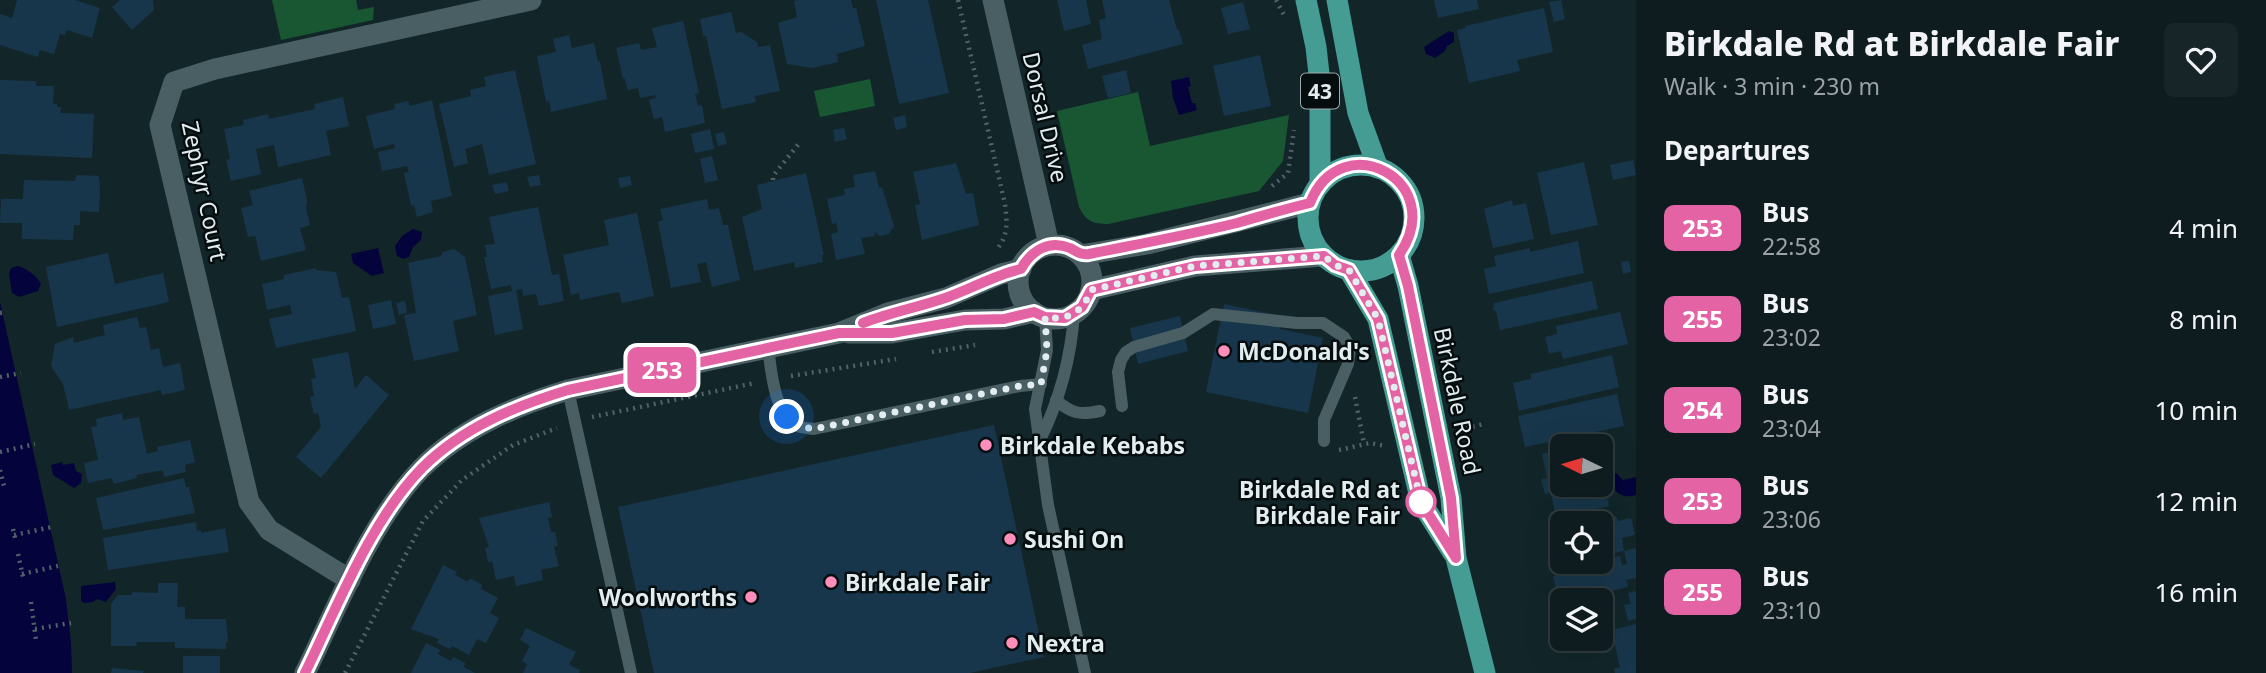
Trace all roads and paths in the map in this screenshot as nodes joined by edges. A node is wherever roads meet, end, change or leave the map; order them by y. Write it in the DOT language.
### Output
graph roads {
  1 [pos="531,0"];
  2 [pos="958,0"];
  3 [pos="993,0"];
  4 [pos="1276,0"];
  5 [pos="1306,0"];
  6 [pos="1337,0"];
  7 [pos="1287,19"];
  8 [pos="1295,121"];
  9 [pos="801,141"];
  10 [pos="1378,168"];
  11 [pos="773,180"];
  12 [pos="1320,184"];
  13 [pos="1265,188"];
  14 [pos="1310,203"];
  15 [pos="1049,245"];
  16 [pos="996,251"];
  17 [pos="1081,255"];
  18 [pos="1399,255"];
  19 [pos="1324,256"];
  20 [pos="1021,269"];
  21 [pos="1349,270"];
  22 [pos="1091,290"];
  23 [pos="1074,314"];
  24 [pos="1039,315"];
  25 [pos="986,319"];
  26 [pos="839,333"];
  27 [pos="768,347"];
  28 [pos="921,354"];
  29 [pos="908,357"];
  30 [pos="21,373"];
  31 [pos="0,377"];
  32 [pos="773,379"];
  33 [pos="1041,384"];
  34 [pos="568,390"];
  35 [pos="1056,400"];
  36 [pos="1347,400"];
  37 [pos="1122,406"];
  38 [pos="1101,411"];
  39 [pos="575,421"];
  40 [pos="1040,440"];
  41 [pos="1324,440"];
  42 [pos="35,444"];
  43 [pos="1364,444"];
  44 [pos="0,452"];
  45 [pos="0,470"];
  46 [pos="4,486"];
  47 [pos="52,527"];
  48 [pos="16,542"];
  49 [pos="18,554"];
  50 [pos="1456,558"];
  51 [pos="58,566"];
  52 [pos="350,580"];
  53 [pos="31,602"];
  54 [pos="71,623"];
  55 [pos="35,629"];
  56 [pos="36,640"];
  57 [pos="305,673"];
  58 [pos="345,673"];
  59 [pos="631,673"];
  60 [pos="1084,673"];
  61 [pos="1485,673"];
  1 -- 52 [label="street, Zephyr Court"];
  2 -- 16 [label="path"];
  3 -- 15 [label="street, Dorsal Drive"];
  4 -- 7 [label="path"];
  5 -- 12 [label="main road, 43"];
  6 -- 10 [label="main road, 43"];
  8 -- 13 [label="path"];
  9 -- 11 [label="path"];
  10 -- 12 [label="main road"];
  10 -- 18 [label="main road"];
  12 -- 14 [label="main road, 43"];
  14 -- 17 [label="street"];
  14 -- 19 [label="main road"];
  15 -- 17 [label="street"];
  15 -- 20 [label="street"];
  17 -- 22 [label="street"];
  18 -- 21 [label="main road"];
  18 -- 50 [label="main road, Birkdale Road"];
  19 -- 21 [label="main road"];
  19 -- 22 [label="street"];
  20 -- 24 [label="street"];
  20 -- 26 [label="street"];
  21 -- 50 [label="main road, Birkdale Road"];
  22 -- 23 [label="street"];
  23 -- 24 [label="street"];
  23 -- 35 [label="lane"];
  24 -- 25 [label="street"];
  24 -- 33 [label="lane"];
  25 -- 26 [label="street"];
  25 -- 28 [label="path"];
  26 -- 27 [label="street"];
  27 -- 32 [label="lane"];
  27 -- 34 [label="street"];
  29 -- 32 [label="path"];
  30 -- 31 [label="path"];
  32 -- 33 [label="lane"];
  32 -- 39 [label="path"];
  33 -- 40 [label="lane"];
  34 -- 39 [label="lane"];
  34 -- 52 [label="street"];
  35 -- 38 [label="lane"];
  35 -- 40 [label="lane"];
  36 -- 43 [label="path"];
  37 -- 41 [label="lane"];
  39 -- 58 [label="path"];
  39 -- 59 [label="lane"];
  40 -- 60 [label="lane"];
  42 -- 44 [label="path"];
  45 -- 46 [label="path"];
  47 -- 48 [label="path"];
  49 -- 51 [label="path"];
  50 -- 61 [label="main road, Birkdale Road"];
  52 -- 57 [label="street"];
  53 -- 55 [label="path"];
  54 -- 55 [label="path"];
  55 -- 56 [label="path"];
}
